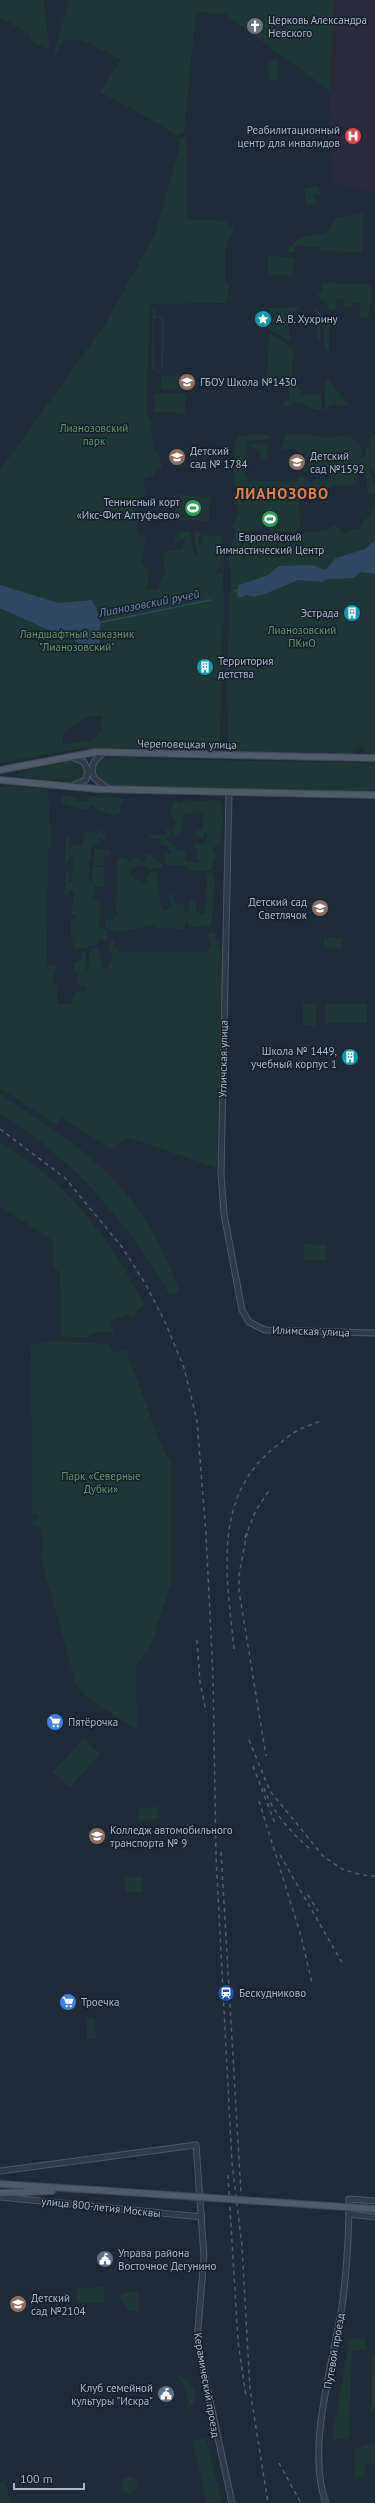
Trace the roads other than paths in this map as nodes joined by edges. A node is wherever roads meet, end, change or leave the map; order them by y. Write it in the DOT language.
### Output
graph roads {
  1 [pos="107,752"];
  2 [pos="68,756"];
  3 [pos="375,758"];
  4 [pos="0,770"];
  5 [pos="0,780"];
  6 [pos="70,786"];
  7 [pos="114,790"];
  8 [pos="229,792"];
  9 [pos="375,795"];
  10 [pos="249,1322"];
  11 [pos="375,1333"];
  12 [pos="0,2171"];
  13 [pos="0,2184"];
  14 [pos="81,2189"];
  15 [pos="0,2193"];
  16 [pos="0,2197"];
  17 [pos="375,2201"];
  18 [pos="375,2209"];
  19 [pos="349,2214"];
  20 [pos="375,2217"];
  21 [pos="202,2218"];
  22 [pos="232,2503"];
  23 [pos="326,2503"];
  1 -- 2 [label="main road, Череповецкая улица"];
  1 -- 3 [label="main road, Череповецкая улица"];
  1 -- 7 [label="street"];
  2 -- 4 [label="main road, Череповецкая улица"];
  2 -- 6 [label="street"];
  5 -- 6 [label="main road"];
  6 -- 7 [label="main road"];
  7 -- 8 [label="main road"];
  8 -- 9 [label="main road"];
  8 -- 10 [label="street, Угличская улица"];
  10 -- 11 [label="street, Илимская улица"];
  12 -- 21 [label="street, Керамический проезд"];
  13 -- 14 [label="main road"];
  14 -- 15 [label="main road"];
  14 -- 18 [label="main road, bridge"];
  16 -- 21 [label="street, улица 800-летия Москвы"];
  17 -- 19 [label="street, Путевой проезд"];
  19 -- 20 [label="street"];
  19 -- 23 [label="street, Путевой проезд"];
  21 -- 22 [label="street, Керамический проезд"];
}
